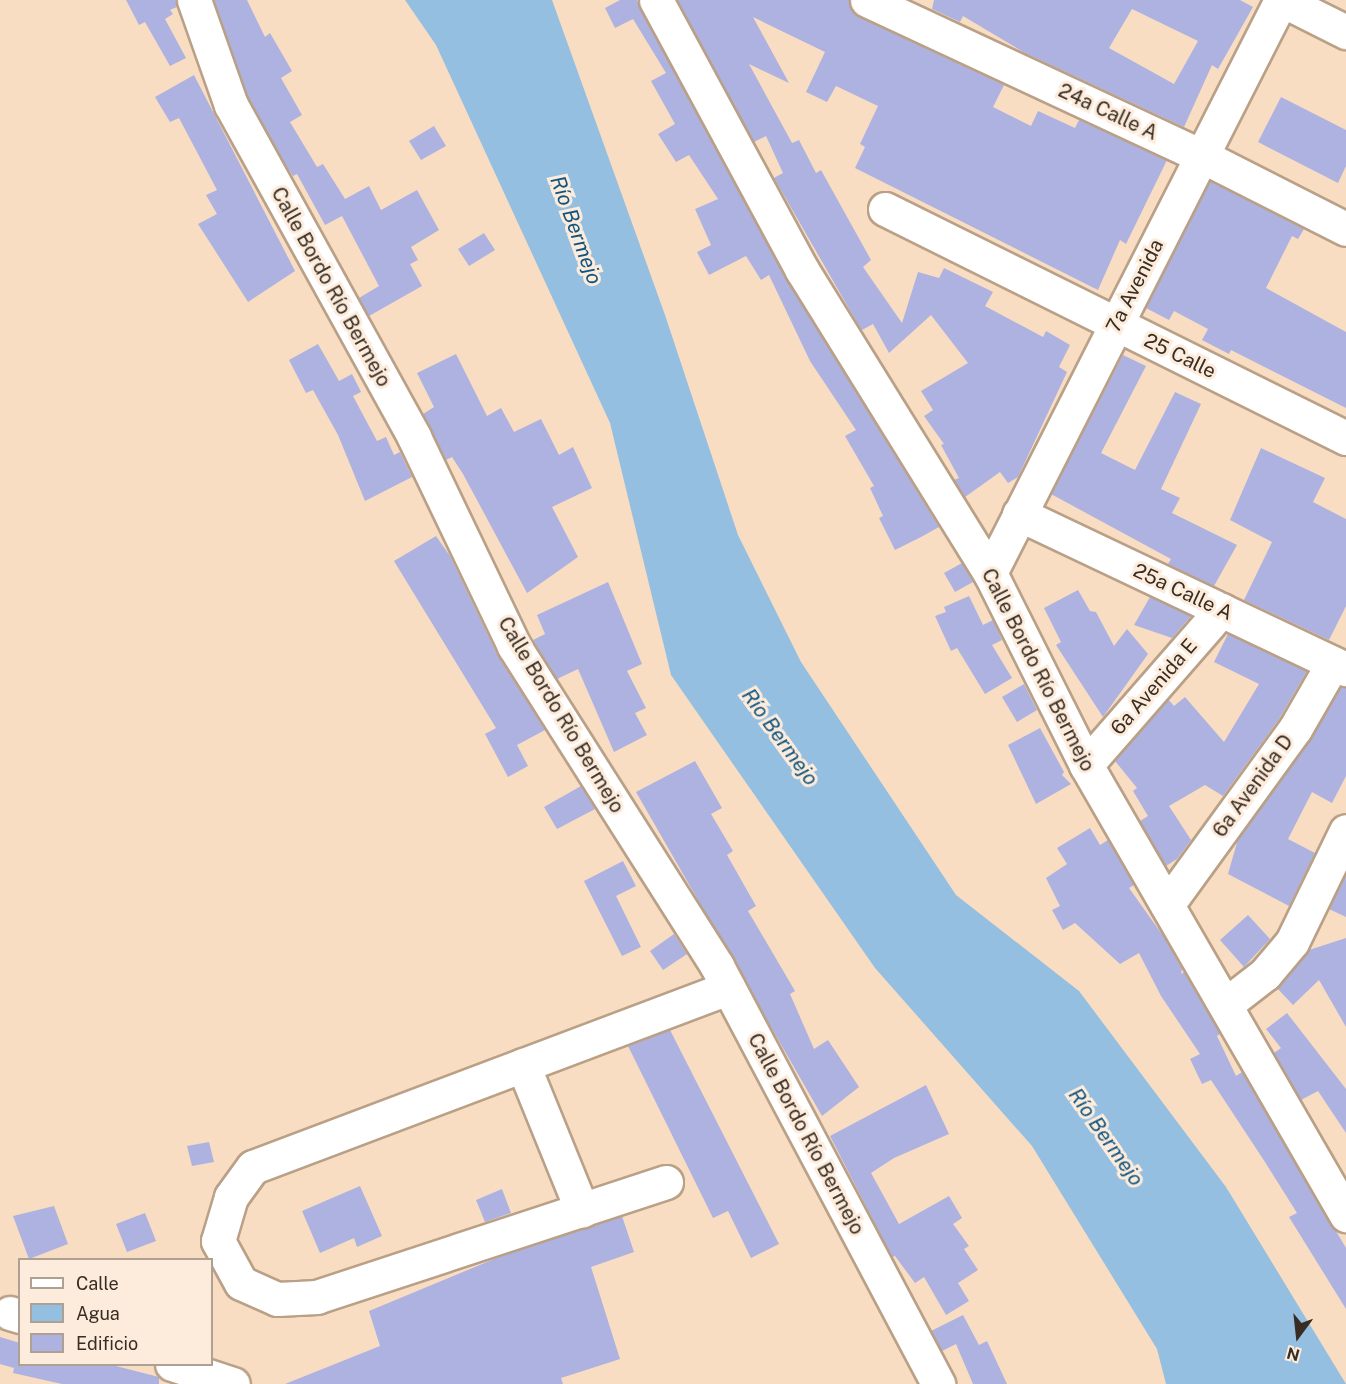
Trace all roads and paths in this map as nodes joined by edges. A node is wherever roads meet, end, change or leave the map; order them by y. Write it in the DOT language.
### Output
graph roads {
  1 [pos="194,0"];
  2 [pos="656,0"];
  3 [pos="867,0"];
  4 [pos="1282,0"];
  5 [pos="1346,32"];
  6 [pos="1202,156"];
  7 [pos="885,209"];
  8 [pos="1346,229"];
  9 [pos="1116,324"];
  10 [pos="1346,438"];
  11 [pos="1019,514"];
  12 [pos="990,573"];
  13 [pos="1221,610"];
  14 [pos="1340,666"];
  15 [pos="1086,765"];
  16 [pos="1346,831"];
  17 [pos="1167,905"];
  18 [pos="728,988"];
  19 [pos="1225,1005"];
  20 [pos="523,1065"];
  21 [pos="666,1182"];
  22 [pos="582,1210"];
  23 [pos="1346,1215"];
  24 [pos="175,1366"];
  25 [pos="233,1384"];
  26 [pos="939,1384"];
  1 -- 18 [label="street, Calle Bordo Río Bermejo"];
  2 -- 12 [label="street, Calle Bordo Río Bermejo"];
  3 -- 6 [label="street, 24a Calle A"];
  4 -- 5 [label="street"];
  4 -- 6 [label="street, 7a Avenida"];
  6 -- 8 [label="street, 24a Calle A"];
  6 -- 9 [label="street, 7a Avenida"];
  7 -- 9 [label="street, 25 Calle"];
  9 -- 10 [label="street, 25 Calle"];
  9 -- 11 [label="street, 7a Avenida"];
  11 -- 12 [label="street, 7a Avenida"];
  11 -- 13 [label="street, 25a Calle A"];
  12 -- 15 [label="street, Calle Bordo Río Bermejo"];
  13 -- 14 [label="street, 25a Calle A"];
  13 -- 15 [label="street, 6a Avenida E"];
  14 -- 17 [label="street, 6a Avenida D"];
  15 -- 17 [label="street, Calle Bordo Río Bermejo"];
  16 -- 19 [label="street"];
  17 -- 19 [label="street, Calle Bordo Río Bermejo"];
  18 -- 20 [label="street"];
  18 -- 26 [label="street, Calle Bordo Río Bermejo"];
  19 -- 23 [label="street, Calle Bordo Río Bermejo"];
  20 -- 22 [label="street"];
  20 -- 22 [label="street"];
  21 -- 22 [label="street"];
  24 -- 25 [label="street"];
}
